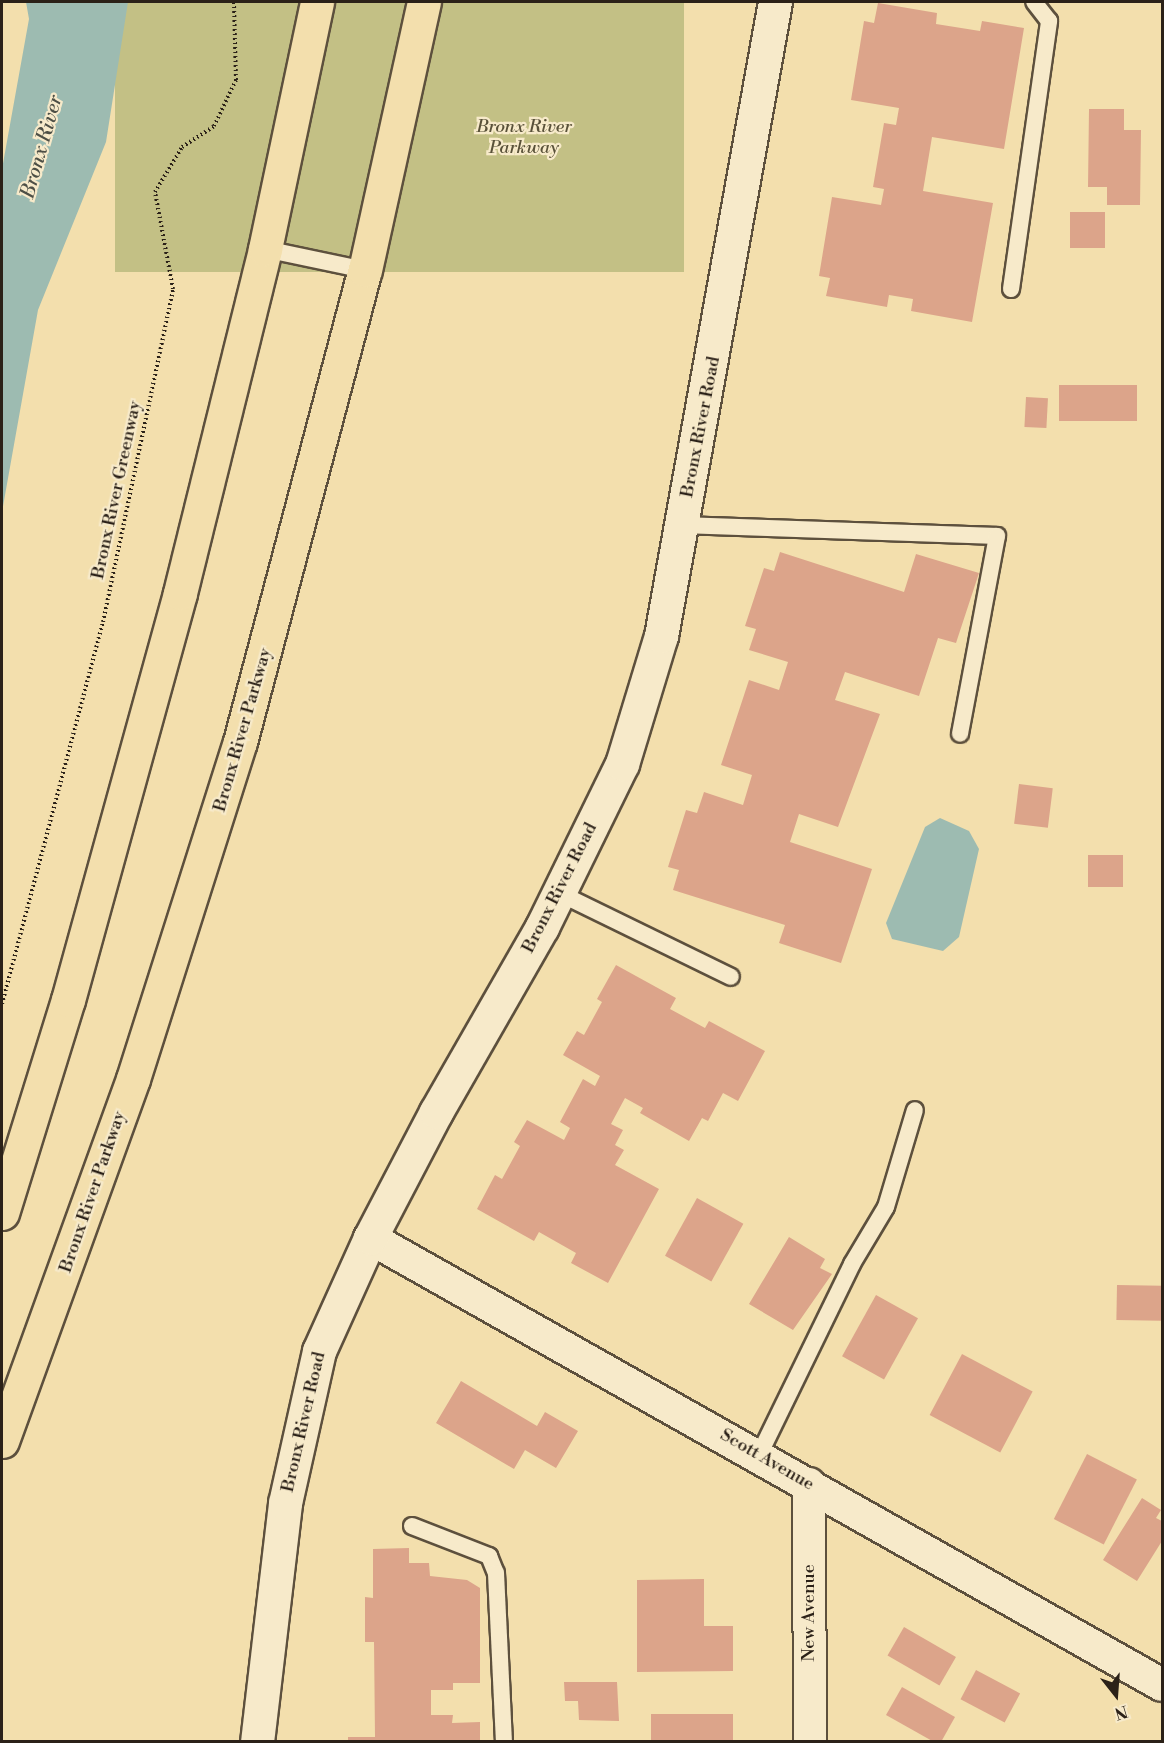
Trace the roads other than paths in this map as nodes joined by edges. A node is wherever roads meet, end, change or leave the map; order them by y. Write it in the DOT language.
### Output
graph roads {
  1 [pos="317,2"];
  2 [pos="424,2"];
  3 [pos="775,2"];
  4 [pos="1034,2"];
  5 [pos="265,249"];
  6 [pos="365,270"];
  7 [pos="1011,289"];
  8 [pos="682,525"];
  9 [pos="960,734"];
  10 [pos="559,893"];
  11 [pos="731,977"];
  12 [pos="915,1110"];
  13 [pos="2,1213"];
  14 [pos="370,1238"];
  15 [pos="2,1441"];
  16 [pos="759,1455"];
  17 [pos="809,1484"];
  18 [pos="412,1526"];
  19 [pos="1162,1685"];
  20 [pos="257,1742"];
  21 [pos="504,1742"];
  22 [pos="810,1742"];
  1 -- 5 [label="highway"];
  2 -- 6 [label="highway, Bronx River Parkway"];
  3 -- 8 [label="street, Bronx River Road"];
  4 -- 7 [label="lane"];
  5 -- 6 [label="lane"];
  5 -- 13 [label="highway"];
  6 -- 15 [label="highway, Bronx River Parkway"];
  8 -- 9 [label="lane"];
  8 -- 10 [label="street, Bronx River Road"];
  10 -- 11 [label="lane"];
  10 -- 14 [label="street, Bronx River Road"];
  12 -- 16 [label="lane"];
  14 -- 16 [label="street, Scott Avenue"];
  14 -- 20 [label="street, Bronx River Road"];
  16 -- 17 [label="street, Scott Avenue"];
  17 -- 19 [label="street, Scott Avenue"];
  17 -- 22 [label="street, New Avenue"];
  18 -- 21 [label="lane"];
}
